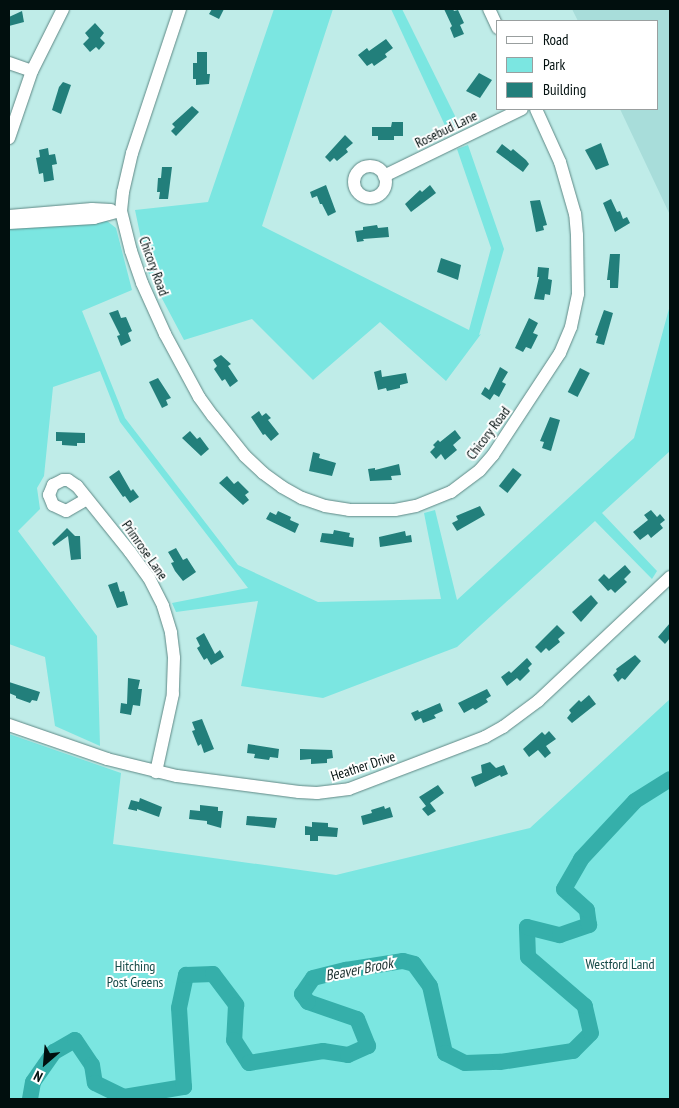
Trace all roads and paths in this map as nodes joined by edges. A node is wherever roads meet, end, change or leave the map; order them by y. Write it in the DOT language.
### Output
graph roads {
  1 [pos="63,9"];
  2 [pos="180,9"];
  3 [pos="489,9"];
  4 [pos="497,26"];
  5 [pos="9,63"];
  6 [pos="32,71"];
  7 [pos="520,110"];
  8 [pos="536,110"];
  9 [pos="9,138"];
  10 [pos="384,176"];
  11 [pos="121,211"];
  12 [pos="9,216"];
  13 [pos="9,223"];
  14 [pos="87,499"];
  15 [pos="670,577"];
  16 [pos="9,725"];
  17 [pos="156,772"];
  1 -- 6 [label="street"];
  2 -- 11 [label="street, Chicory Road"];
  3 -- 4 [label="street"];
  5 -- 6 [label="street"];
  6 -- 9 [label="street"];
  7 -- 10 [label="street, Rosebud Lane"];
  8 -- 11 [label="street, Chicory Road"];
  11 -- 12 [label="street"];
  11 -- 13 [label="street"];
  14 -- 17 [label="street, Primrose Lane"];
  15 -- 17 [label="street, Heather Drive"];
  16 -- 17 [label="street, Heather Drive"];
}
